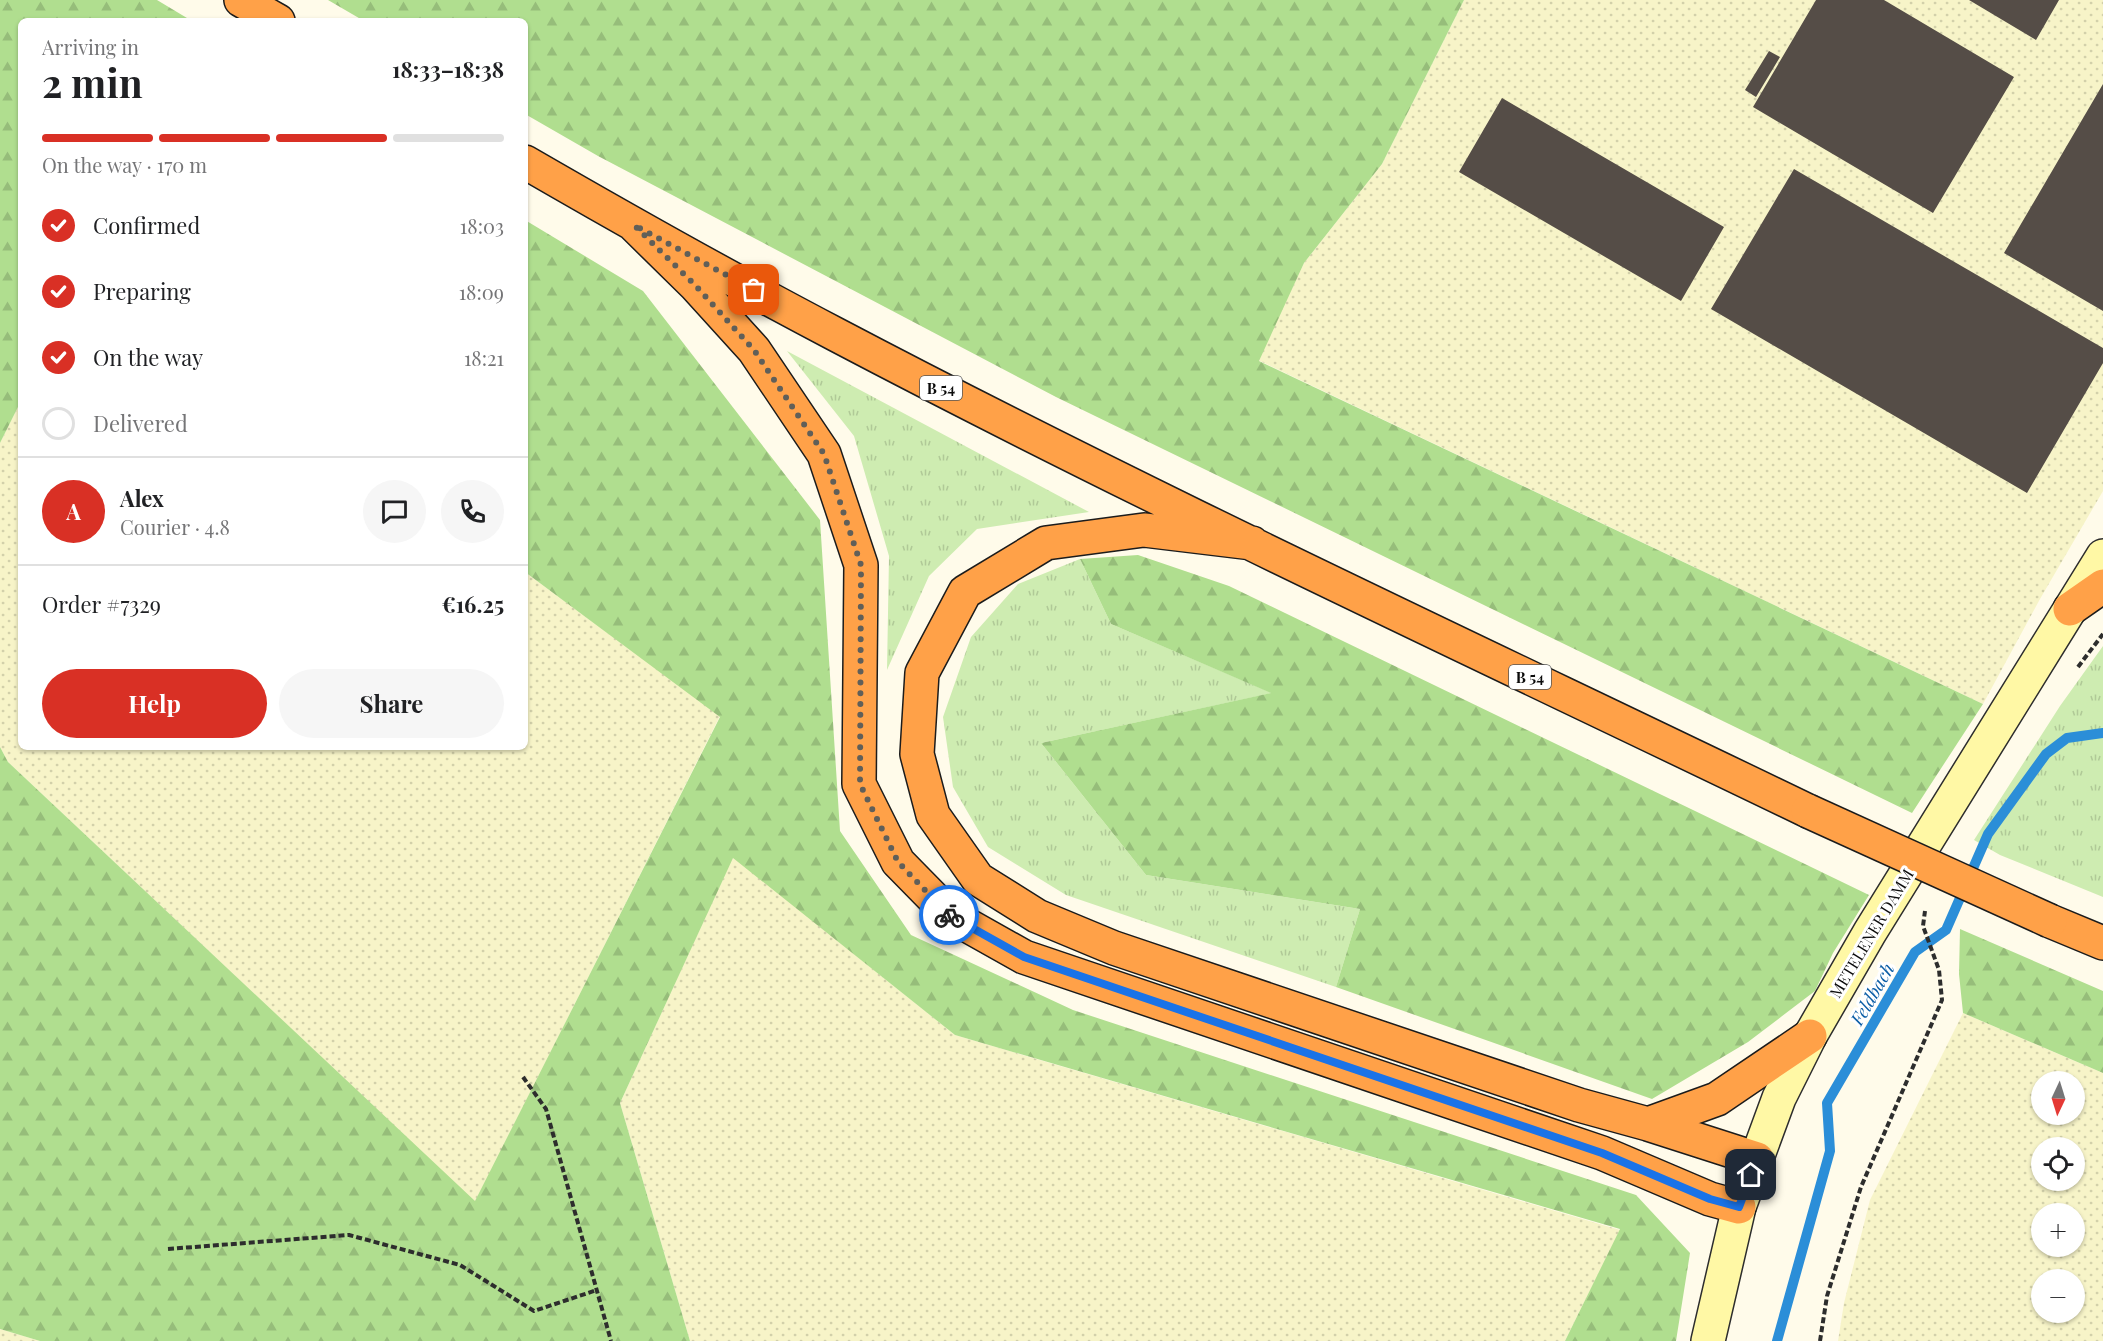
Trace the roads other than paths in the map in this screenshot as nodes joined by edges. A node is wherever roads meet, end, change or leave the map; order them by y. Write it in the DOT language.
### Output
graph roads {
  1 [pos="241,0"];
  2 [pos="273,18"];
  3 [pos="528,164"];
  4 [pos="634,225"];
  5 [pos="1252,543"];
  6 [pos="2103,556"];
  7 [pos="2103,586"];
  8 [pos="2070,609"];
  9 [pos="2103,943"];
  10 [pos="1809,1036"];
  11 [pos="1648,1124"];
  12 [pos="1757,1159"];
  13 [pos="1739,1207"];
  14 [pos="1708,1341"];
  1 -- 2 [label="highway"];
  3 -- 4 [label="highway, B 54"];
  4 -- 5 [label="highway, B 54"];
  4 -- 13 [label="highway"];
  5 -- 9 [label="highway, B 54, bridge"];
  5 -- 11 [label="highway"];
  6 -- 8 [label="main road, METELENER DAMM"];
  7 -- 8 [label="highway"];
  8 -- 10 [label="main road, METELENER DAMM"];
  10 -- 11 [label="highway"];
  10 -- 12 [label="main road, METELENER DAMM"];
  11 -- 12 [label="highway"];
  12 -- 13 [label="main road, METELENER DAMM"];
  13 -- 14 [label="main road, METELENER DAMM"];
}
